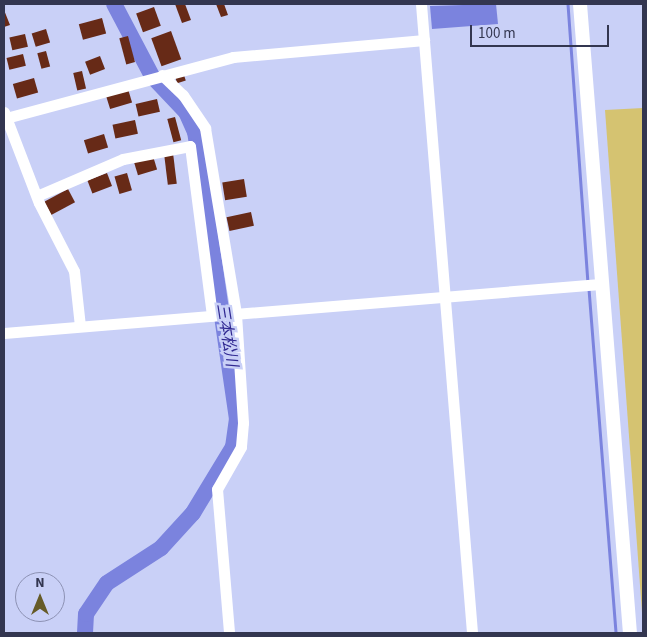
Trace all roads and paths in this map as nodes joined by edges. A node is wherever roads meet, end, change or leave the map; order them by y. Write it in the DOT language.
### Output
graph roads {
  1 [pos="421,4"];
  2 [pos="580,4"];
  3 [pos="424,40"];
  4 [pos="162,75"];
  5 [pos="5,115"];
  6 [pos="39,195"];
  7 [pos="600,284"];
  8 [pos="444,297"];
  9 [pos="236,314"];
  10 [pos="212,316"];
  11 [pos="80,326"];
  12 [pos="4,333"];
  13 [pos="229,633"];
  14 [pos="472,633"];
  15 [pos="630,633"];
  1 -- 3 [label="street"];
  2 -- 7 [label="street"];
  3 -- 4 [label="street"];
  3 -- 8 [label="street"];
  4 -- 5 [label="street"];
  4 -- 9 [label="street"];
  5 -- 6 [label="street"];
  6 -- 10 [label="street"];
  6 -- 11 [label="street"];
  7 -- 8 [label="street"];
  7 -- 15 [label="street"];
  8 -- 9 [label="street"];
  8 -- 14 [label="street"];
  9 -- 10 [label="street"];
  9 -- 13 [label="street"];
  10 -- 11 [label="street"];
  11 -- 12 [label="street"];
}
